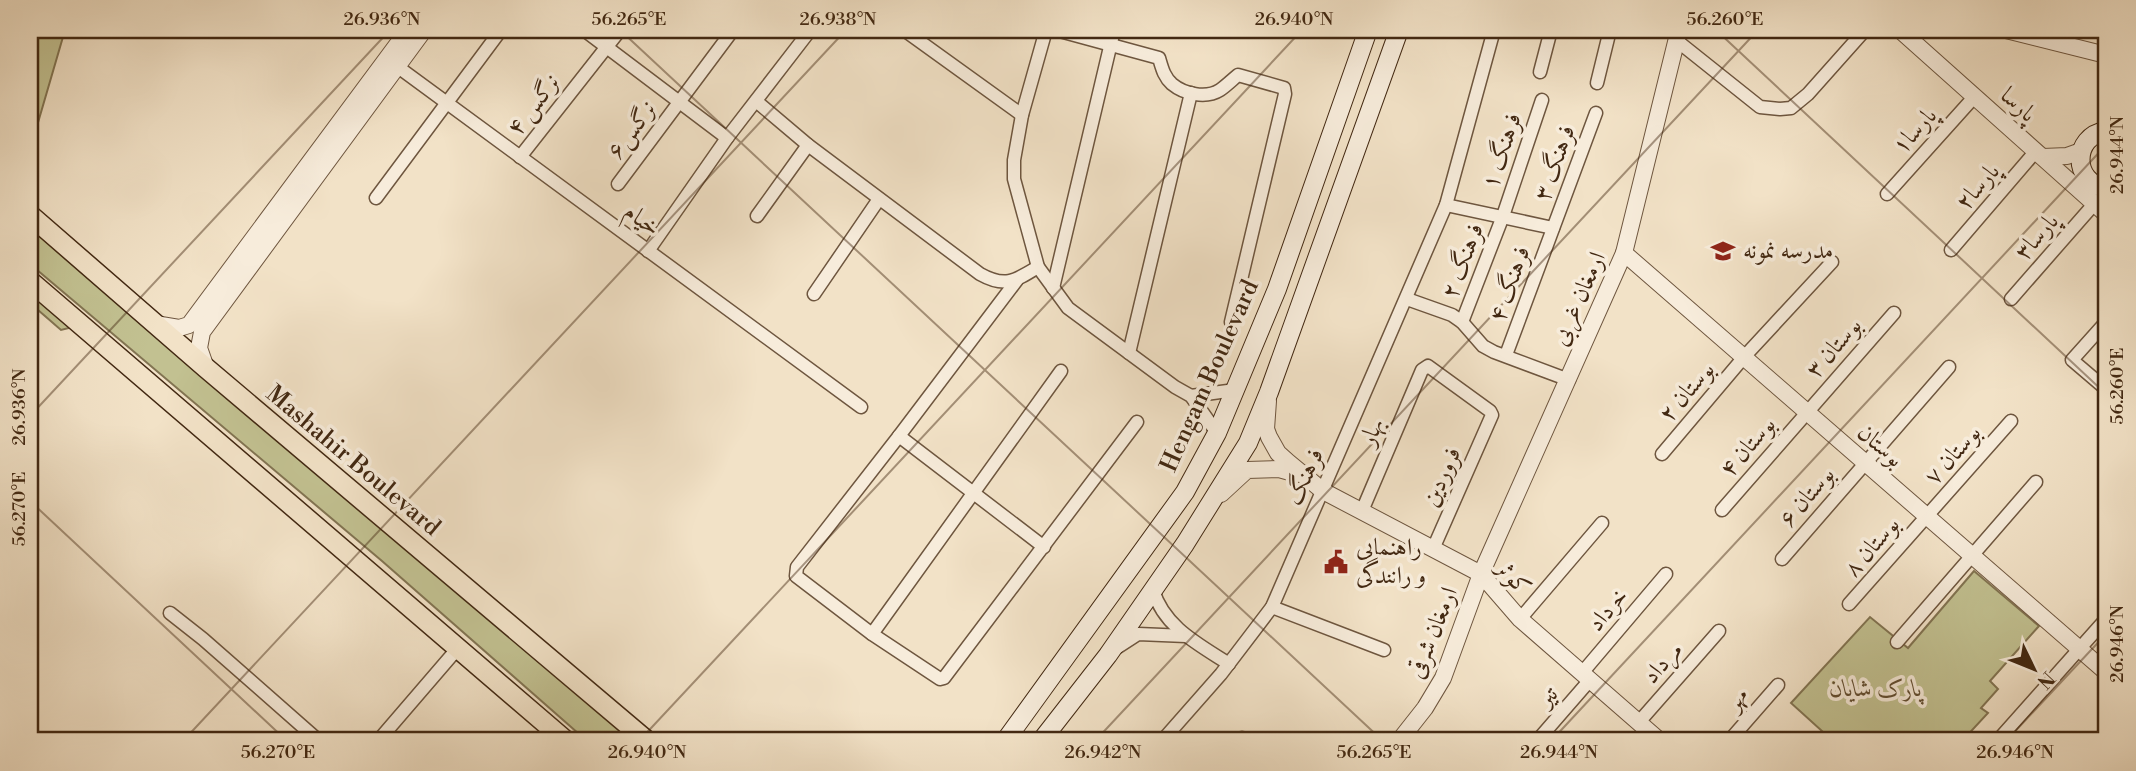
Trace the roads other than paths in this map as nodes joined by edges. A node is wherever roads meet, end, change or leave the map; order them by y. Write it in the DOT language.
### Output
graph roads {
  1 [pos="408,30"];
  2 [pos="424,30"];
  3 [pos="501,30"];
  4 [pos="584,30"];
  5 [pos="620,30"];
  6 [pos="733,30"];
  7 [pos="904,30"];
  8 [pos="1046,30"];
  9 [pos="1056,30"];
  10 [pos="1114,30"];
  11 [pos="1368,30"];
  12 [pos="1399,30"];
  13 [pos="1494,30"];
  14 [pos="1551,30"];
  15 [pos="1610,30"];
  16 [pos="1865,30"];
  17 [pos="1900,30"];
  18 [pos="2006,30"];
  19 [pos="808,33"];
  20 [pos="1678,35"];
  21 [pos="1111,45"];
  22 [pos="607,47"];
  23 [pos="2106,55"];
  24 [pos="392,63"];
  25 [pos="1540,72"];
  26 [pos="1597,83"];
  27 [pos="1191,93"];
  28 [pos="1975,96"];
  29 [pos="1542,100"];
  30 [pos="756,101"];
  31 [pos="679,102"];
  32 [pos="446,103"];
  33 [pos="1596,113"];
  34 [pos="1022,115"];
  35 [pos="2106,131"];
  36 [pos="727,138"];
  37 [pos="808,145"];
  38 [pos="2081,151"];
  39 [pos="2040,154"];
  40 [pos="520,157"];
  41 [pos="1322,163"];
  42 [pos="1349,172"];
  43 [pos="618,184"];
  44 [pos="2106,188"];
  45 [pos="1888,194"];
  46 [pos="376,198"];
  47 [pos="879,199"];
  48 [pos="1446,205"];
  49 [pos="2100,208"];
  50 [pos="30,215"];
  51 [pos="757,216"];
  52 [pos="1503,216"];
  53 [pos="1553,228"];
  54 [pos="1951,250"];
  55 [pos="648,251"];
  56 [pos="1624,253"];
  57 [pos="1832,262"];
  58 [pos="1038,267"];
  59 [pos="1017,280"];
  60 [pos="30,281"];
  61 [pos="1053,288"];
  62 [pos="814,294"];
  63 [pos="1407,299"];
  64 [pos="2011,299"];
  65 [pos="1894,313"];
  66 [pos="1231,322"];
  67 [pos="1462,322"];
  68 [pos="2106,322"];
  69 [pos="154,324"];
  70 [pos="1129,353"];
  71 [pos="1506,355"];
  72 [pos="1744,357"];
  73 [pos="1949,367"];
  74 [pos="206,368"];
  75 [pos="1061,371"];
  76 [pos="1569,380"];
  77 [pos="2106,388"];
  78 [pos="1236,390"];
  79 [pos="1269,392"];
  80 [pos="1191,396"];
  81 [pos="861,407"];
  82 [pos="1806,412"];
  83 [pos="1489,421"];
  84 [pos="2011,421"];
  85 [pos="1137,422"];
  86 [pos="1217,433"];
  87 [pos="899,436"];
  88 [pos="1662,454"];
  89 [pos="1864,463"];
  90 [pos="1309,479"];
  91 [pos="2036,482"];
  92 [pos="1323,491"];
  93 [pos="973,493"];
  94 [pos="1210,506"];
  95 [pos="1722,510"];
  96 [pos="1362,511"];
  97 [pos="1926,517"];
  98 [pos="1602,523"];
  99 [pos="1044,547"];
  100 [pos="1433,549"];
  101 [pos="1970,555"];
  102 [pos="1782,559"];
  103 [pos="1481,574"];
  104 [pos="1665,574"];
  105 [pos="1153,590"];
  106 [pos="1849,604"];
  107 [pos="1272,607"];
  108 [pos="170,613"];
  109 [pos="1520,619"];
  110 [pos="2106,619"];
  111 [pos="1719,631"];
  112 [pos="872,634"];
  113 [pos="1186,636"];
  114 [pos="1897,642"];
  115 [pos="2080,648"];
  116 [pos="458,649"];
  117 [pos="1384,650"];
  118 [pos="1108,655"];
  119 [pos="1229,664"];
  120 [pos="2106,672"];
  121 [pos="1586,677"];
  122 [pos="1778,685"];
  123 [pos="1639,722"];
  124 [pos="2000,738"];
  125 [pos="319,741"];
  126 [pos="378,741"];
  127 [pos="566,741"];
  128 [pos="647,741"];
  129 [pos="1005,741"];
  130 [pos="1041,741"];
  131 [pos="1162,741"];
  132 [pos="1399,741"];
  133 [pos="1537,741"];
  134 [pos="1660,741"];
  135 [pos="1729,741"];
  1 -- 24 [label="street"];
  2 -- 24 [label="street"];
  3 -- 32 [label="street"];
  4 -- 22 [label="street"];
  5 -- 22 [label="street, نرگس ۴"];
  6 -- 31 [label="street, نرگس۶"];
  7 -- 34 [label="street"];
  8 -- 34 [label="street"];
  9 -- 21 [label="street"];
  10 -- 21 [label="street"];
  11 -- 41 [label="main road, Hengam Boulevard"];
  12 -- 42 [label="main road"];
  13 -- 48 [label="street, فرهنگ"];
  14 -- 25 [label="street"];
  15 -- 26 [label="street"];
  16 -- 20 [label="street"];
  17 -- 28 [label="street, پارسا"];
  18 -- 23 [label="street"];
  19 -- 30 [label="street"];
  20 -- 56 [label="street, ارمغان غربی"];
  21 -- 27 [label="street"];
  21 -- 61 [label="street"];
  22 -- 31 [label="street"];
  22 -- 40 [label="street, نرگس ۴"];
  24 -- 32 [label="street, خیام"];
  24 -- 69 [label="street"];
  24 -- 74 [label="street"];
  27 -- 66 [label="street"];
  27 -- 70 [label="street"];
  28 -- 39 [label="street, پارسا"];
  28 -- 45 [label="street, پارسا۱"];
  29 -- 52 [label="street, فرهنگ ۱"];
  30 -- 36 [label="street"];
  30 -- 37 [label="street"];
  31 -- 36 [label="street"];
  31 -- 43 [label="street, نرگس۶"];
  32 -- 40 [label="street, خیام"];
  32 -- 46 [label="street"];
  33 -- 53 [label="street, فرهنگ ۳"];
  34 -- 58 [label="street"];
  35 -- 38 [label="main road"];
  36 -- 55 [label="street"];
  37 -- 47 [label="street"];
  37 -- 51 [label="street"];
  38 -- 39 [label="street"];
  38 -- 44 [label="main road"];
  39 -- 49 [label="street, پارسا"];
  39 -- 54 [label="street, پارسا۲"];
  40 -- 55 [label="street, خیام"];
  41 -- 42 [label="main road"];
  41 -- 78 [label="main road, Hengam Boulevard"];
  42 -- 79 [label="main road"];
  47 -- 59 [label="street"];
  47 -- 62 [label="street"];
  48 -- 52 [label="street"];
  48 -- 63 [label="street, فرهنگ"];
  49 -- 64 [label="street, پارسا۳"];
  50 -- 69 [label="main road, Mashahir Boulevard"];
  52 -- 53 [label="street"];
  52 -- 67 [label="street, فرهنگ ۲"];
  53 -- 71 [label="street, فرهنگ ۴"];
  55 -- 81 [label="street, خیام"];
  56 -- 72 [label="street, بوستان"];
  56 -- 76 [label="street, ارمغان غربی"];
  57 -- 72 [label="street, بوستان ۲"];
  58 -- 59 [label="street"];
  58 -- 61 [label="street"];
  59 -- 87 [label="street"];
  60 -- 116 [label="main road"];
  61 -- 70 [label="street"];
  63 -- 67 [label="street"];
  63 -- 92 [label="street, فرهنگ"];
  65 -- 82 [label="street, بوستان ۳"];
  67 -- 71 [label="street"];
  68 -- 77 [label="street"];
  69 -- 74 [label="main road, Mashahir Boulevard"];
  70 -- 80 [label="street"];
  71 -- 76 [label="street"];
  72 -- 82 [label="street, بوستان"];
  72 -- 88 [label="street, بوستان ۲"];
  73 -- 89 [label="street, بوستان ۶"];
  74 -- 128 [label="main road, Mashahir Boulevard"];
  75 -- 93 [label="street"];
  76 -- 103 [label="street, ارمغان غربی"];
  78 -- 80 [label="street"];
  78 -- 86 [label="main road, Hengam Boulevard"];
  79 -- 90 [label="street, کوثر"];
  79 -- 94 [label="main road"];
  80 -- 86 [label="street"];
  82 -- 89 [label="street, بوستان"];
  82 -- 95 [label="street, بوستان ۴"];
  83 -- 96 [label="street, بهار"];
  83 -- 100 [label="street, فروردین"];
  84 -- 97 [label="street, بوستان ۷"];
  85 -- 99 [label="street"];
  86 -- 129 [label="main road, Hengam Boulevard"];
  87 -- 93 [label="street"];
  87 -- 112 [label="street"];
  89 -- 97 [label="street, بوستان"];
  89 -- 102 [label="street, بوستان ۶"];
  90 -- 92 [label="street, کوثر"];
  90 -- 94 [label="street, کوثر"];
  91 -- 101 [label="street"];
  92 -- 96 [label="street, کوثر"];
  92 -- 107 [label="street, فرهنگ"];
  93 -- 99 [label="street"];
  93 -- 112 [label="street"];
  94 -- 105 [label="main road"];
  96 -- 100 [label="street, کوثر"];
  97 -- 101 [label="street, بوستان"];
  97 -- 106 [label="street, بوستان ۸"];
  98 -- 109 [label="street"];
  99 -- 112 [label="street"];
  100 -- 103 [label="street, کوثر"];
  101 -- 114 [label="street"];
  101 -- 115 [label="street, بوستان"];
  103 -- 109 [label="street, کوثر"];
  103 -- 132 [label="street, ارمغان شرقی"];
  104 -- 121 [label="street, خرداد"];
  105 -- 113 [label="street"];
  105 -- 118 [label="main road"];
  107 -- 117 [label="street"];
  107 -- 119 [label="street, فرهنگ"];
  108 -- 125 [label="street"];
  109 -- 121 [label="street, کوثر"];
  110 -- 115 [label="street"];
  111 -- 123 [label="street, مرداد"];
  113 -- 118 [label="street"];
  113 -- 119 [label="street"];
  115 -- 120 [label="street, بوستان"];
  115 -- 124 [label="street"];
  116 -- 126 [label="street"];
  116 -- 127 [label="main road"];
  118 -- 130 [label="main road"];
  119 -- 131 [label="street, فرهنگ"];
  121 -- 123 [label="street, کوثر"];
  121 -- 133 [label="street, تیر"];
  122 -- 135 [label="street, مهر"];
  123 -- 134 [label="street, کوثر"];
}
